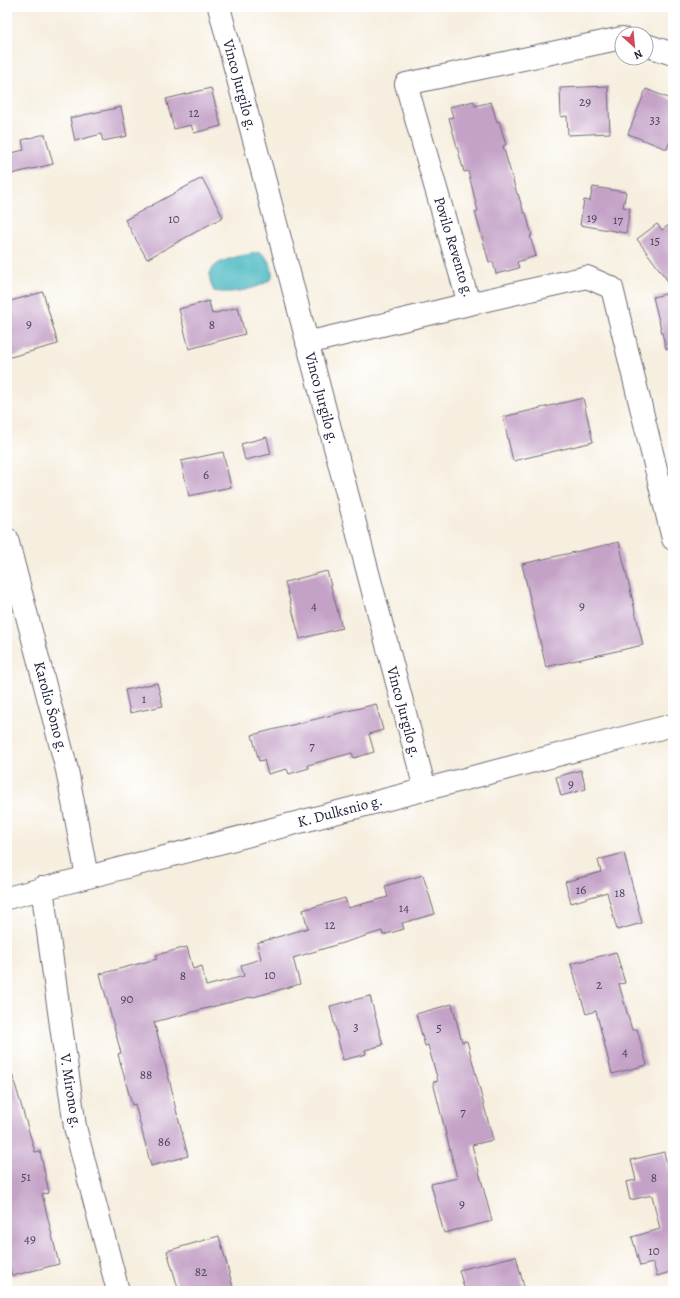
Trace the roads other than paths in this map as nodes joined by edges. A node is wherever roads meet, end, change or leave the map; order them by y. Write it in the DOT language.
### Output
graph roads {
  1 [pos="219,7"];
  2 [pos="614,40"];
  3 [pos="654,48"];
  4 [pos="673,54"];
  5 [pos="469,304"];
  6 [pos="308,343"];
  7 [pos="7,539"];
  8 [pos="673,539"];
  9 [pos="673,725"];
  10 [pos="425,789"];
  11 [pos="87,877"];
  12 [pos="42,888"];
  13 [pos="7,898"];
  14 [pos="118,1291"];
  1 -- 6 [label="street, Vinco Jurgilo g."];
  2 -- 5 [label="street, Povilo Revento g."];
  3 -- 4 [label="street"];
  5 -- 6 [label="street"];
  5 -- 8 [label="street, Povilo Revento g."];
  6 -- 10 [label="street, Vinco Jurgilo g."];
  7 -- 11 [label="street, Karolio Šono g."];
  9 -- 10 [label="street, K. Dulksnio g."];
  10 -- 11 [label="street, K. Dulksnio g."];
  11 -- 12 [label="street, K. Dulksnio g."];
  12 -- 13 [label="street, K. Dulksnio g."];
  12 -- 14 [label="street, V. Mirono g."];
}
